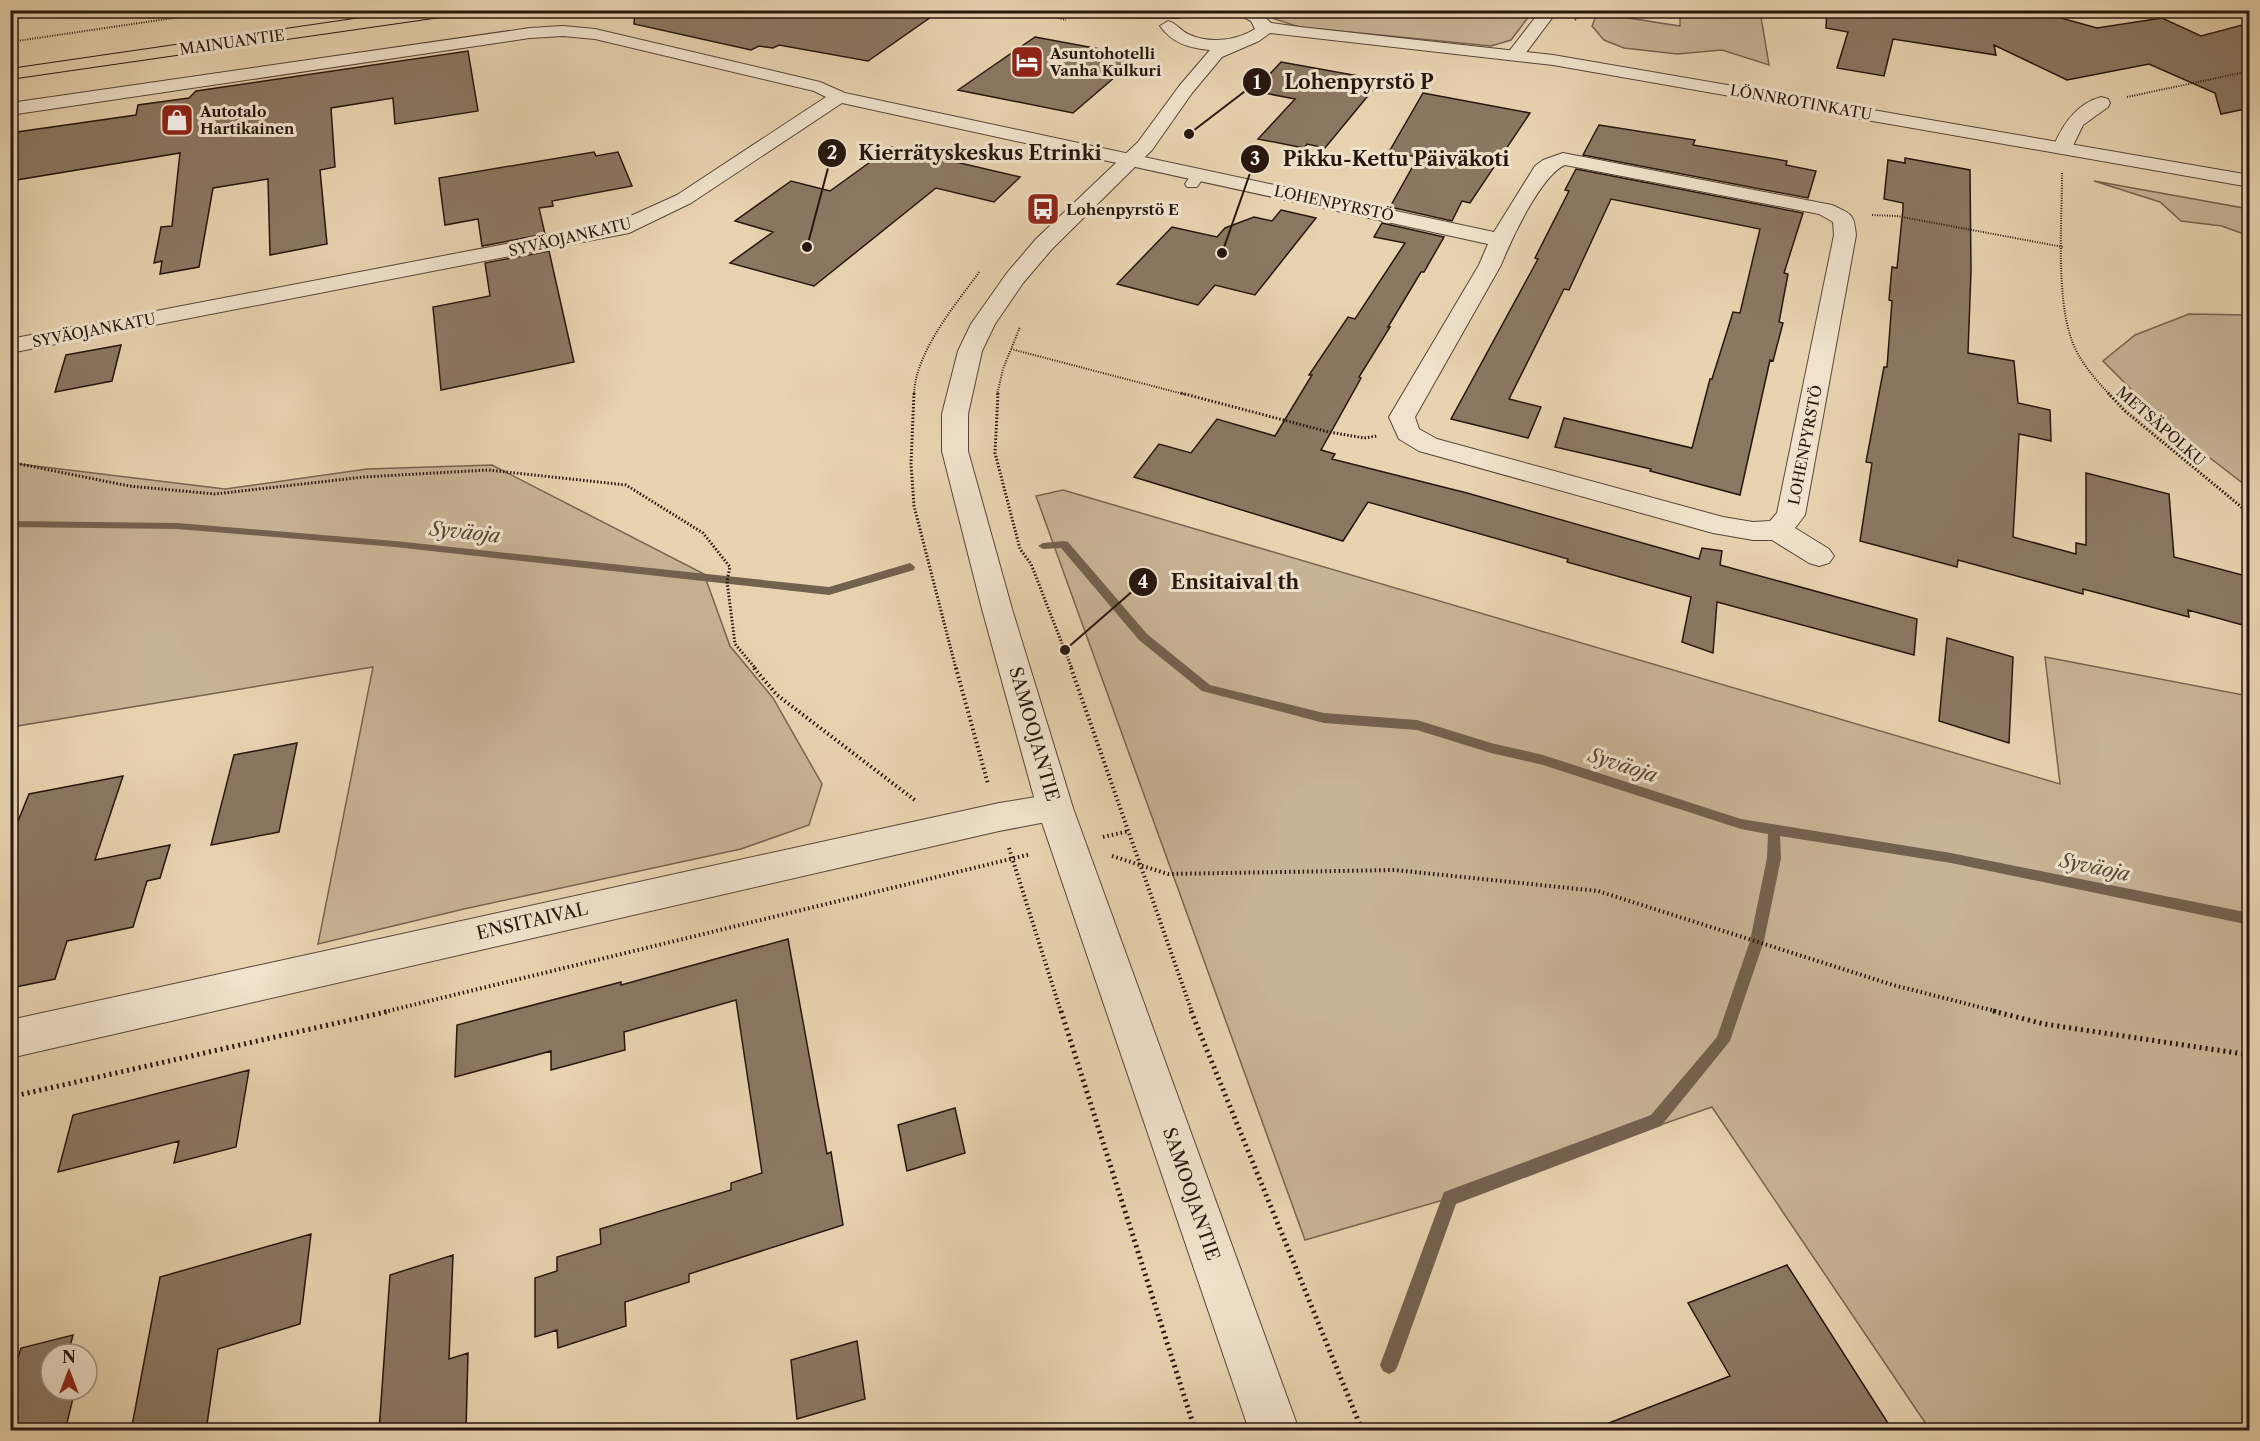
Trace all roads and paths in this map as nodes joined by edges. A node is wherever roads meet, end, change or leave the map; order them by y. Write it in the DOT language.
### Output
graph roads {
  1 [pos="228,10"];
  2 [pos="454,10"];
  3 [pos="1550,10"];
  4 [pos="1090,11"];
  5 [pos="1179,17"];
  6 [pos="1251,24"];
  7 [pos="1187,40"];
  8 [pos="10,42"];
  9 [pos="1516,54"];
  10 [pos="2250,71"];
  11 [pos="10,74"];
  12 [pos="1186,89"];
  13 [pos="839,97"];
  14 [pos="2101,103"];
  15 [pos="10,109"];
  16 [pos="2062,156"];
  17 [pos="1133,159"];
  18 [pos="2250,181"];
  19 [pos="1835,214"];
  20 [pos="1500,240"];
  21 [pos="2063,248"];
  22 [pos="1021,325"];
  23 [pos="10,346"];
  24 [pos="1011,350"];
  25 [pos="1408,433"];
  26 [pos="10,462"];
  27 [pos="2250,514"];
  28 [pos="1778,530"];
  29 [pos="1819,556"];
  30 [pos="924,807"];
  31 [pos="1055,808"];
  32 [pos="1068,845"];
  33 [pos="1012,859"];
  34 [pos="1138,863"];
  35 [pos="10,1039"];
  36 [pos="2250,1055"];
  37 [pos="10,1097"];
  38 [pos="1274,1431"];
  39 [pos="1362,1431"];
  1 -- 8 [label="path"];
  2 -- 11 [label="highway, MAINUANTIE"];
  3 -- 9 [label="street"];
  4 -- 5 [label="street"];
  5 -- 7 [label="street"];
  6 -- 7 [label="street, LÖNNROTINKATU"];
  6 -- 9 [label="street, LÖNNROTINKATU"];
  6 -- 12 [label="street, SAMOOJANTIE"];
  7 -- 12 [label="street, SAMOOJANTIE"];
  9 -- 16 [label="street, LÖNNROTINKATU"];
  10 -- 14 [label="path"];
  12 -- 17 [label="street, SAMOOJANTIE"];
  13 -- 15 [label="street"];
  13 -- 17 [label="street"];
  13 -- 23 [label="street, SYVÄOJANKATU"];
  14 -- 16 [label="street"];
  16 -- 18 [label="street, LÖNNROTINKATU"];
  16 -- 21 [label="path, METSÄPOLKU"];
  17 -- 20 [label="street, LOHENPYRSTÖ"];
  17 -- 31 [label="street, SAMOOJANTIE"];
  19 -- 20 [label="street"];
  19 -- 21 [label="path"];
  19 -- 28 [label="street, LOHENPYRSTÖ"];
  20 -- 25 [label="street"];
  21 -- 27 [label="path, METSÄPOLKU"];
  22 -- 24 [label="path"];
  24 -- 25 [label="path"];
  24 -- 34 [label="path"];
  25 -- 28 [label="street"];
  26 -- 30 [label="path"];
  28 -- 29 [label="street"];
  31 -- 32 [label="street, SAMOOJANTIE"];
  31 -- 35 [label="street, ENSITAIVAL"];
  32 -- 34 [label="path"];
  32 -- 38 [label="street, SAMOOJANTIE"];
  33 -- 37 [label="path"];
  34 -- 36 [label="path"];
  34 -- 39 [label="path"];
}
